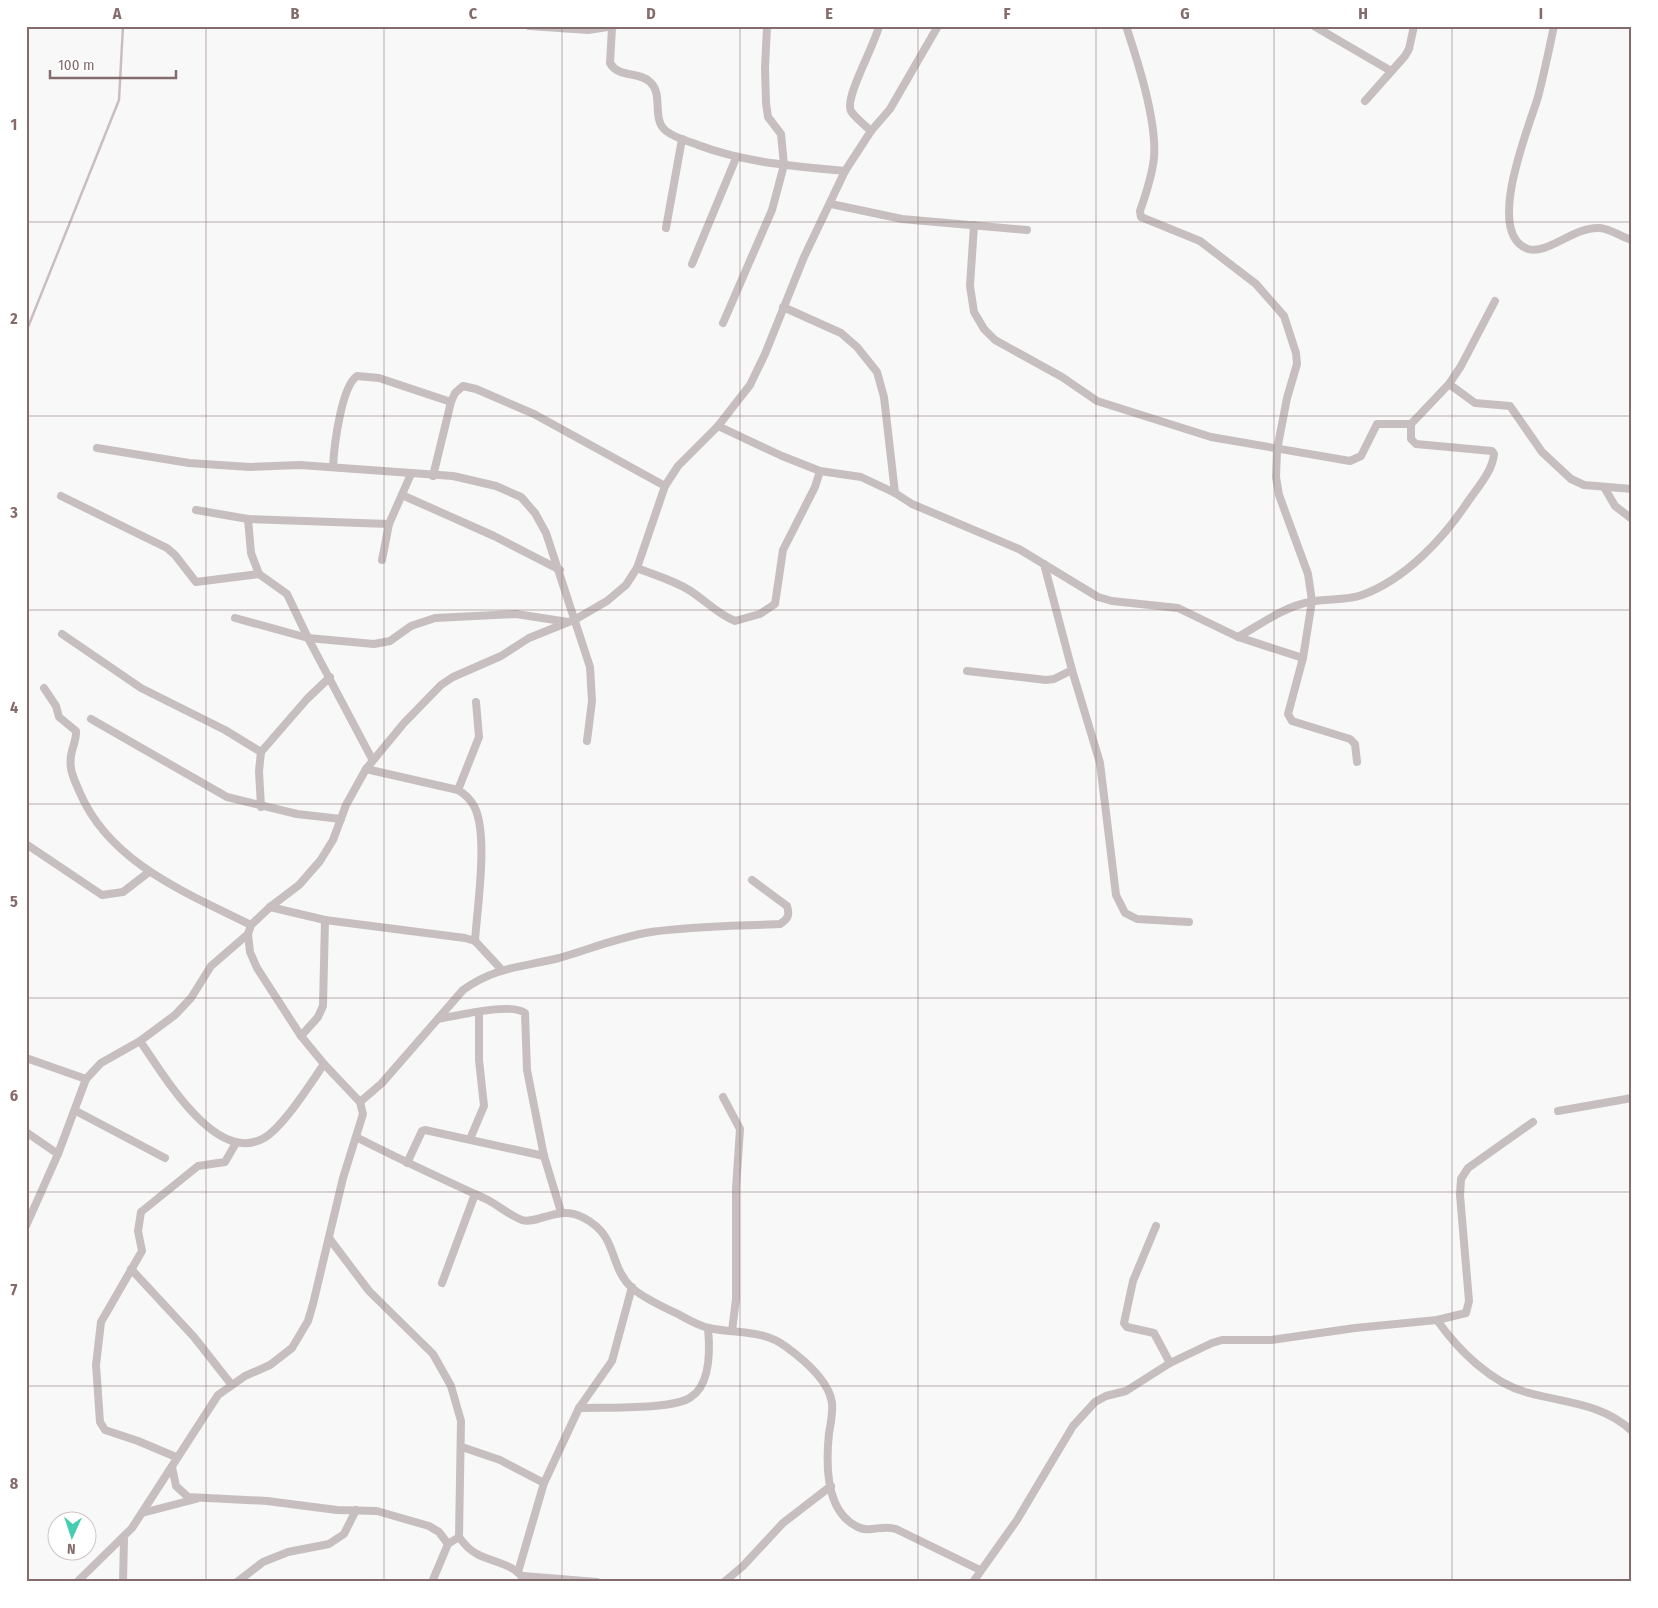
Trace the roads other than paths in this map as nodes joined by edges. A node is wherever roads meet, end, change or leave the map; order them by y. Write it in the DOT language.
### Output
graph roads {
  1 [pos="529,26"];
  2 [pos="767,26"];
  3 [pos="879,26"];
  4 [pos="938,26"];
  5 [pos="1126,26"];
  6 [pos="1314,26"];
  7 [pos="1414,26"];
  8 [pos="1554,26"];
  9 [pos="613,27"];
  10 [pos="1391,71"];
  11 [pos="1365,101"];
  12 [pos="871,130"];
  13 [pos="682,139"];
  14 [pos="736,158"];
  15 [pos="784,166"];
  16 [pos="845,171"];
  17 [pos="831,204"];
  18 [pos="974,225"];
  19 [pos="666,228"];
  20 [pos="1027,230"];
  21 [pos="1632,240"];
  22 [pos="692,264"];
  23 [pos="1495,301"];
  24 [pos="783,307"];
  25 [pos="722,323"];
  26 [pos="1449,384"];
  27 [pos="451,402"];
  28 [pos="1411,424"];
  29 [pos="718,426"];
  30 [pos="97,448"];
  31 [pos="1277,450"];
  32 [pos="333,467"];
  33 [pos="820,471"];
  34 [pos="411,474"];
  35 [pos="433,476"];
  36 [pos="665,486"];
  37 [pos="1604,487"];
  38 [pos="1632,489"];
  39 [pos="895,493"];
  40 [pos="402,495"];
  41 [pos="61,496"];
  42 [pos="196,510"];
  43 [pos="248,519"];
  44 [pos="1632,519"];
  45 [pos="389,524"];
  46 [pos="382,560"];
  47 [pos="1044,564"];
  48 [pos="637,568"];
  49 [pos="560,570"];
  50 [pos="259,574"];
  51 [pos="1312,601"];
  52 [pos="235,618"];
  53 [pos="576,619"];
  54 [pos="568,622"];
  55 [pos="62,634"];
  56 [pos="1238,637"];
  57 [pos="308,638"];
  58 [pos="1303,658"];
  59 [pos="1072,670"];
  60 [pos="967,671"];
  61 [pos="330,677"];
  62 [pos="44,688"];
  63 [pos="476,702"];
  64 [pos="91,719"];
  65 [pos="587,741"];
  66 [pos="261,752"];
  67 [pos="372,759"];
  68 [pos="1358,762"];
  69 [pos="366,769"];
  70 [pos="458,790"];
  71 [pos="261,806"];
  72 [pos="341,819"];
  73 [pos="26,844"];
  74 [pos="149,872"];
  75 [pos="752,880"];
  76 [pos="270,906"];
  77 [pos="325,920"];
  78 [pos="1189,922"];
  79 [pos="251,925"];
  80 [pos="248,934"];
  81 [pos="475,941"];
  82 [pos="501,969"];
  83 [pos="479,1012"];
  84 [pos="438,1019"];
  85 [pos="301,1036"];
  86 [pos="140,1041"];
  87 [pos="26,1058"];
  88 [pos="324,1064"];
  89 [pos="86,1079"];
  90 [pos="722,1097"];
  91 [pos="1632,1098"];
  92 [pos="360,1102"];
  93 [pos="76,1111"];
  94 [pos="1558,1111"];
  95 [pos="1533,1122"];
  96 [pos="26,1132"];
  97 [pos="356,1137"];
  98 [pos="470,1139"];
  99 [pos="236,1143"];
  100 [pos="58,1154"];
  101 [pos="544,1156"];
  102 [pos="165,1158"];
  103 [pos="406,1163"];
  104 [pos="475,1194"];
  105 [pos="561,1212"];
  106 [pos="26,1226"];
  107 [pos="1156,1226"];
  108 [pos="329,1238"];
  109 [pos="131,1269"];
  110 [pos="442,1284"];
  111 [pos="632,1287"];
  112 [pos="1437,1320"];
  113 [pos="708,1328"];
  114 [pos="732,1331"];
  115 [pos="1170,1363"];
  116 [pos="230,1384"];
  117 [pos="580,1408"];
  118 [pos="1632,1431"];
  119 [pos="462,1447"];
  120 [pos="176,1457"];
  121 [pos="172,1468"];
  122 [pos="544,1482"];
  123 [pos="831,1486"];
  124 [pos="198,1499"];
  125 [pos="356,1510"];
  126 [pos="142,1513"];
  127 [pos="459,1537"];
  128 [pos="124,1539"];
  129 [pos="448,1544"];
  130 [pos="980,1570"];
  131 [pos="522,1577"];
  132 [pos="78,1582"];
  133 [pos="123,1582"];
  134 [pos="237,1582"];
  135 [pos="432,1582"];
  136 [pos="597,1582"];
  137 [pos="724,1582"];
  138 [pos="973,1582"];
  1 -- 9 [label="street"];
  2 -- 15 [label="street"];
  3 -- 12 [label="street"];
  4 -- 12 [label="street"];
  5 -- 31 [label="street"];
  6 -- 10 [label="street"];
  7 -- 10 [label="street"];
  8 -- 21 [label="street"];
  9 -- 13 [label="street"];
  10 -- 11 [label="street"];
  12 -- 16 [label="street"];
  13 -- 14 [label="street"];
  13 -- 19 [label="street"];
  14 -- 15 [label="street"];
  14 -- 22 [label="street"];
  15 -- 16 [label="street"];
  15 -- 25 [label="street"];
  16 -- 17 [label="street"];
  17 -- 18 [label="street"];
  17 -- 24 [label="street"];
  18 -- 20 [label="street"];
  18 -- 31 [label="street"];
  23 -- 26 [label="street"];
  24 -- 29 [label="street"];
  24 -- 39 [label="street"];
  26 -- 28 [label="street"];
  26 -- 37 [label="street"];
  27 -- 32 [label="street"];
  27 -- 35 [label="street"];
  27 -- 36 [label="street"];
  28 -- 31 [label="street"];
  28 -- 51 [label="street"];
  29 -- 33 [label="street"];
  29 -- 36 [label="street"];
  30 -- 32 [label="street"];
  31 -- 51 [label="street"];
  32 -- 34 [label="street"];
  33 -- 39 [label="street"];
  33 -- 48 [label="street"];
  34 -- 35 [label="street"];
  34 -- 40 [label="street"];
  35 -- 49 [label="street"];
  36 -- 48 [label="street"];
  37 -- 38 [label="street"];
  37 -- 44 [label="street"];
  39 -- 47 [label="street"];
  40 -- 45 [label="street"];
  40 -- 49 [label="street"];
  41 -- 50 [label="street"];
  42 -- 43 [label="street"];
  43 -- 45 [label="street"];
  43 -- 50 [label="street"];
  45 -- 46 [label="street"];
  47 -- 56 [label="street"];
  47 -- 59 [label="street"];
  48 -- 53 [label="street"];
  49 -- 53 [label="street"];
  50 -- 57 [label="street"];
  51 -- 56 [label="street"];
  51 -- 58 [label="street"];
  52 -- 57 [label="street"];
  53 -- 54 [label="street"];
  53 -- 65 [label="street"];
  54 -- 57 [label="street"];
  54 -- 67 [label="street"];
  55 -- 66 [label="street"];
  56 -- 58 [label="street"];
  57 -- 61 [label="street"];
  58 -- 68 [label="street"];
  59 -- 60 [label="street"];
  59 -- 78 [label="street"];
  61 -- 66 [label="street"];
  61 -- 67 [label="street"];
  62 -- 74 [label="street"];
  63 -- 70 [label="street"];
  64 -- 71 [label="street"];
  66 -- 71 [label="street"];
  67 -- 69 [label="street"];
  69 -- 70 [label="street"];
  69 -- 72 [label="street"];
  70 -- 81 [label="street"];
  71 -- 72 [label="street"];
  72 -- 76 [label="street"];
  73 -- 74 [label="street"];
  74 -- 79 [label="street"];
  75 -- 82 [label="street"];
  76 -- 77 [label="street"];
  76 -- 79 [label="street"];
  77 -- 81 [label="street"];
  77 -- 85 [label="street"];
  79 -- 80 [label="street"];
  80 -- 85 [label="street"];
  80 -- 86 [label="street"];
  81 -- 82 [label="street"];
  82 -- 84 [label="street"];
  83 -- 84 [label="street"];
  83 -- 98 [label="street"];
  83 -- 101 [label="street"];
  84 -- 92 [label="street"];
  85 -- 88 [label="street"];
  86 -- 89 [label="street"];
  86 -- 99 [label="street"];
  87 -- 89 [label="street"];
  88 -- 92 [label="street"];
  88 -- 99 [label="street"];
  89 -- 93 [label="street"];
  90 -- 114 [label="street"];
  91 -- 94 [label="street"];
  92 -- 97 [label="street"];
  93 -- 100 [label="street"];
  93 -- 102 [label="street"];
  95 -- 112 [label="street"];
  96 -- 100 [label="street"];
  97 -- 103 [label="street"];
  97 -- 108 [label="street"];
  98 -- 101 [label="street"];
  98 -- 103 [label="street"];
  99 -- 109 [label="street"];
  100 -- 106 [label="street"];
  101 -- 105 [label="street"];
  103 -- 104 [label="street"];
  104 -- 105 [label="street"];
  104 -- 110 [label="street"];
  105 -- 111 [label="street"];
  107 -- 115 [label="street"];
  108 -- 116 [label="street"];
  108 -- 119 [label="street"];
  109 -- 116 [label="street"];
  109 -- 120 [label="street"];
  111 -- 113 [label="street"];
  111 -- 117 [label="street"];
  112 -- 115 [label="street"];
  112 -- 118 [label="street"];
  113 -- 114 [label="street"];
  113 -- 117 [label="street"];
  114 -- 123 [label="street"];
  115 -- 130 [label="street"];
  116 -- 120 [label="street"];
  117 -- 122 [label="street"];
  119 -- 122 [label="street"];
  119 -- 127 [label="street"];
  120 -- 121 [label="street"];
  121 -- 124 [label="street"];
  121 -- 126 [label="street"];
  122 -- 131 [label="street"];
  123 -- 130 [label="street"];
  123 -- 137 [label="street"];
  124 -- 125 [label="street"];
  124 -- 126 [label="street"];
  125 -- 129 [label="street"];
  125 -- 134 [label="street"];
  126 -- 128 [label="street"];
  127 -- 129 [label="street"];
  127 -- 131 [label="street"];
  128 -- 132 [label="street"];
  128 -- 133 [label="street"];
  129 -- 135 [label="street"];
  130 -- 138 [label="street"];
  131 -- 136 [label="street"];
}
